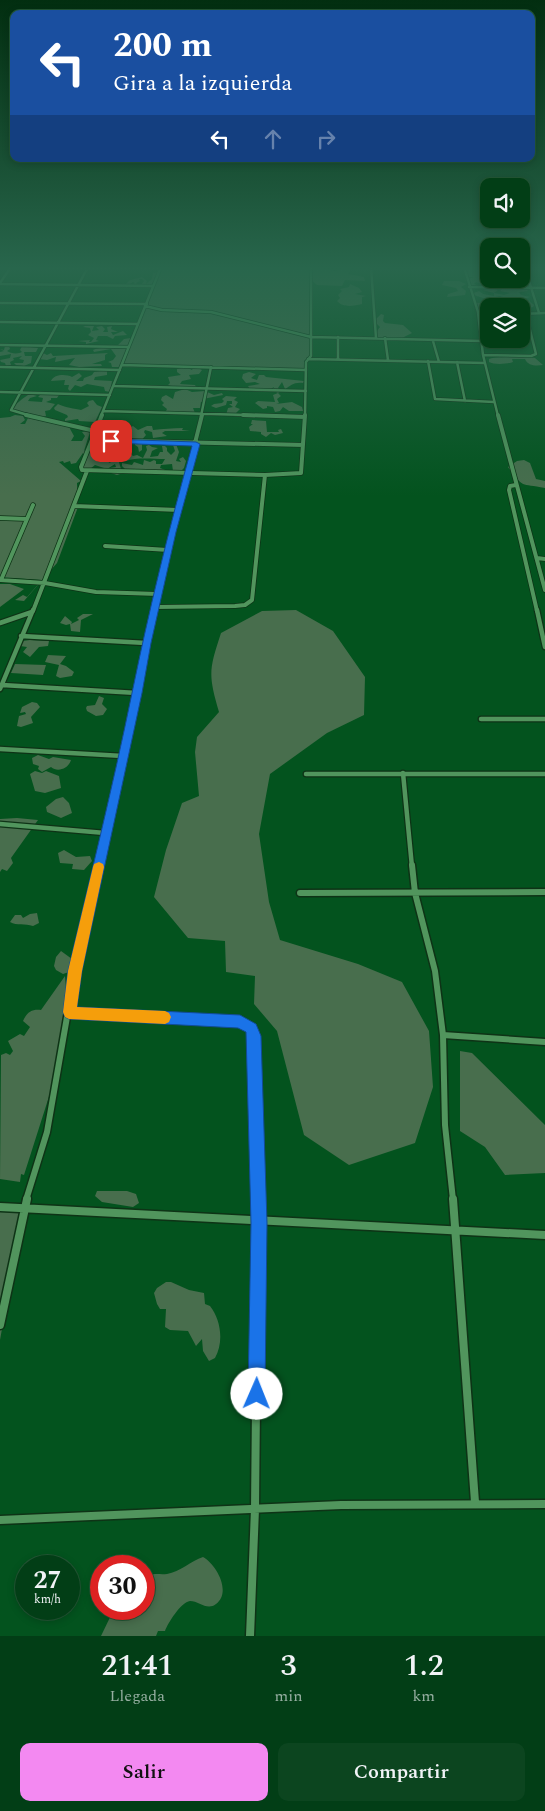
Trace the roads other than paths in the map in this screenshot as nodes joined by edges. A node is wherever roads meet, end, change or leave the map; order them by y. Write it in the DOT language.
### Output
graph roads {
  1 [pos="130,343"];
  2 [pos="311,343"];
  3 [pos="338,343"];
  4 [pos="386,343"];
  5 [pos="434,343"];
  6 [pos="533,343"];
  7 [pos="0,345"];
  8 [pos="45,345"];
  9 [pos="128,347"];
  10 [pos="483,348"];
  11 [pos="484,355"];
  12 [pos="308,359"];
  13 [pos="338,359"];
  14 [pos="388,360"];
  15 [pos="428,361"];
  16 [pos="439,362"];
  17 [pos="457,362"];
  18 [pos="485,363"];
  19 [pos="122,365"];
  20 [pos="0,367"];
  21 [pos="211,367"];
  22 [pos="33,368"];
  23 [pos="120,370"];
  24 [pos="306,370"];
  25 [pos="114,386"];
  26 [pos="207,388"];
  27 [pos="306,391"];
  28 [pos="0,392"];
  29 [pos="20,393"];
  30 [pos="110,395"];
  31 [pos="465,401"];
  32 [pos="494,402"];
  33 [pos="103,411"];
  34 [pos="203,415"];
  35 [pos="305,417"];
  36 [pos="95,431"];
  37 [pos="92,440"];
  38 [pos="196,444"];
  39 [pos="303,446"];
  40 [pos="87,471"];
  41 [pos="189,473"];
  42 [pos="265,475"];
  43 [pos="516,485"];
  44 [pos="33,505"];
  45 [pos="74,506"];
  46 [pos="179,510"];
  47 [pos="0,518"];
  48 [pos="27,519"];
  49 [pos="105,546"];
  50 [pos="168,550"];
  51 [pos="537,558"];
  52 [pos="545,559"];
  53 [pos="525,564"];
  54 [pos="539,564"];
  55 [pos="0,580"];
  56 [pos="45,583"];
  57 [pos="545,590"];
  58 [pos="158,594"];
  59 [pos="155,607"];
  60 [pos="33,612"];
  61 [pos="0,623"];
  62 [pos="21,636"];
  63 [pos="146,643"];
  64 [pos="545,647"];
  65 [pos="1,687"];
  66 [pos="137,693"];
  67 [pos="481,719"];
  68 [pos="545,719"];
  69 [pos="0,749"];
  70 [pos="123,756"];
  71 [pos="403,773"];
  72 [pos="306,774"];
  73 [pos="545,774"];
  74 [pos="0,824"];
  75 [pos="105,833"];
  76 [pos="545,892"];
  77 [pos="300,893"];
  78 [pos="415,893"];
  79 [pos="69,1012"];
  80 [pos="443,1035"];
  81 [pos="545,1042"];
  82 [pos="0,1206"];
  83 [pos="24,1208"];
  84 [pos="259,1220"];
  85 [pos="456,1230"];
  86 [pos="545,1235"];
  87 [pos="0,1325"];
  88 [pos="475,1502"];
  89 [pos="545,1504"];
  90 [pos="255,1509"];
  91 [pos="0,1520"];
  92 [pos="250,1636"];
  1 -- 9 [label="street"];
  2 -- 12 [label="street"];
  3 -- 13 [label="street"];
  4 -- 14 [label="street"];
  5 -- 16 [label="street"];
  6 -- 11 [label="street"];
  7 -- 8 [label="street"];
  8 -- 9 [label="street"];
  8 -- 22 [label="street"];
  9 -- 19 [label="street"];
  10 -- 11 [label="street"];
  11 -- 18 [label="street"];
  12 -- 13 [label="street"];
  12 -- 24 [label="street"];
  13 -- 14 [label="street"];
  14 -- 15 [label="street"];
  15 -- 16 [label="street"];
  15 -- 31 [label="street"];
  16 -- 17 [label="street"];
  17 -- 18 [label="street"];
  17 -- 31 [label="street"];
  18 -- 32 [label="street"];
  19 -- 21 [label="street"];
  19 -- 23 [label="street"];
  20 -- 22 [label="street"];
  21 -- 24 [label="street"];
  21 -- 26 [label="street"];
  22 -- 23 [label="street"];
  22 -- 29 [label="street"];
  23 -- 25 [label="street"];
  24 -- 27 [label="street"];
  25 -- 26 [label="street"];
  25 -- 30 [label="street"];
  26 -- 27 [label="street"];
  26 -- 34 [label="street"];
  27 -- 35 [label="street"];
  28 -- 29 [label="street"];
  29 -- 30 [label="street"];
  29 -- 36 [label="street"];
  30 -- 33 [label="street"];
  31 -- 32 [label="street"];
  32 -- 43 [label="street"];
  33 -- 34 [label="street"];
  33 -- 36 [label="street"];
  34 -- 35 [label="street"];
  34 -- 38 [label="street"];
  35 -- 39 [label="street"];
  36 -- 37 [label="street"];
  37 -- 38 [label="street"];
  37 -- 40 [label="street"];
  38 -- 39 [label="street"];
  38 -- 41 [label="street"];
  39 -- 42 [label="street"];
  40 -- 41 [label="street"];
  40 -- 45 [label="street"];
  41 -- 42 [label="street"];
  41 -- 46 [label="street"];
  42 -- 59 [label="street"];
  43 -- 51 [label="street"];
  43 -- 53 [label="street"];
  44 -- 48 [label="street"];
  45 -- 46 [label="street"];
  45 -- 56 [label="street"];
  46 -- 50 [label="street"];
  47 -- 48 [label="street"];
  48 -- 55 [label="street"];
  49 -- 50 [label="street"];
  50 -- 58 [label="street"];
  51 -- 52 [label="street"];
  51 -- 54 [label="street"];
  53 -- 54 [label="street"];
  53 -- 64 [label="street"];
  54 -- 57 [label="street"];
  55 -- 56 [label="street"];
  56 -- 58 [label="street"];
  56 -- 60 [label="street"];
  58 -- 59 [label="street"];
  59 -- 63 [label="street"];
  60 -- 61 [label="street"];
  60 -- 62 [label="street"];
  62 -- 63 [label="street"];
  62 -- 65 [label="street"];
  63 -- 66 [label="street"];
  65 -- 66 [label="street"];
  66 -- 70 [label="street"];
  67 -- 68 [label="street"];
  69 -- 70 [label="street"];
  70 -- 75 [label="street"];
  71 -- 72 [label="street"];
  71 -- 73 [label="street"];
  71 -- 78 [label="street"];
  74 -- 75 [label="street"];
  75 -- 79 [label="street"];
  76 -- 78 [label="street"];
  77 -- 78 [label="street"];
  78 -- 80 [label="street"];
  79 -- 83 [label="street"];
  79 -- 84 [label="street"];
  80 -- 81 [label="street"];
  80 -- 85 [label="street"];
  82 -- 83 [label="street"];
  83 -- 84 [label="street"];
  83 -- 87 [label="street"];
  84 -- 85 [label="street"];
  84 -- 90 [label="street"];
  85 -- 86 [label="street"];
  85 -- 88 [label="street"];
  88 -- 89 [label="street"];
  88 -- 90 [label="street"];
  90 -- 91 [label="street"];
  90 -- 92 [label="street"];
}
